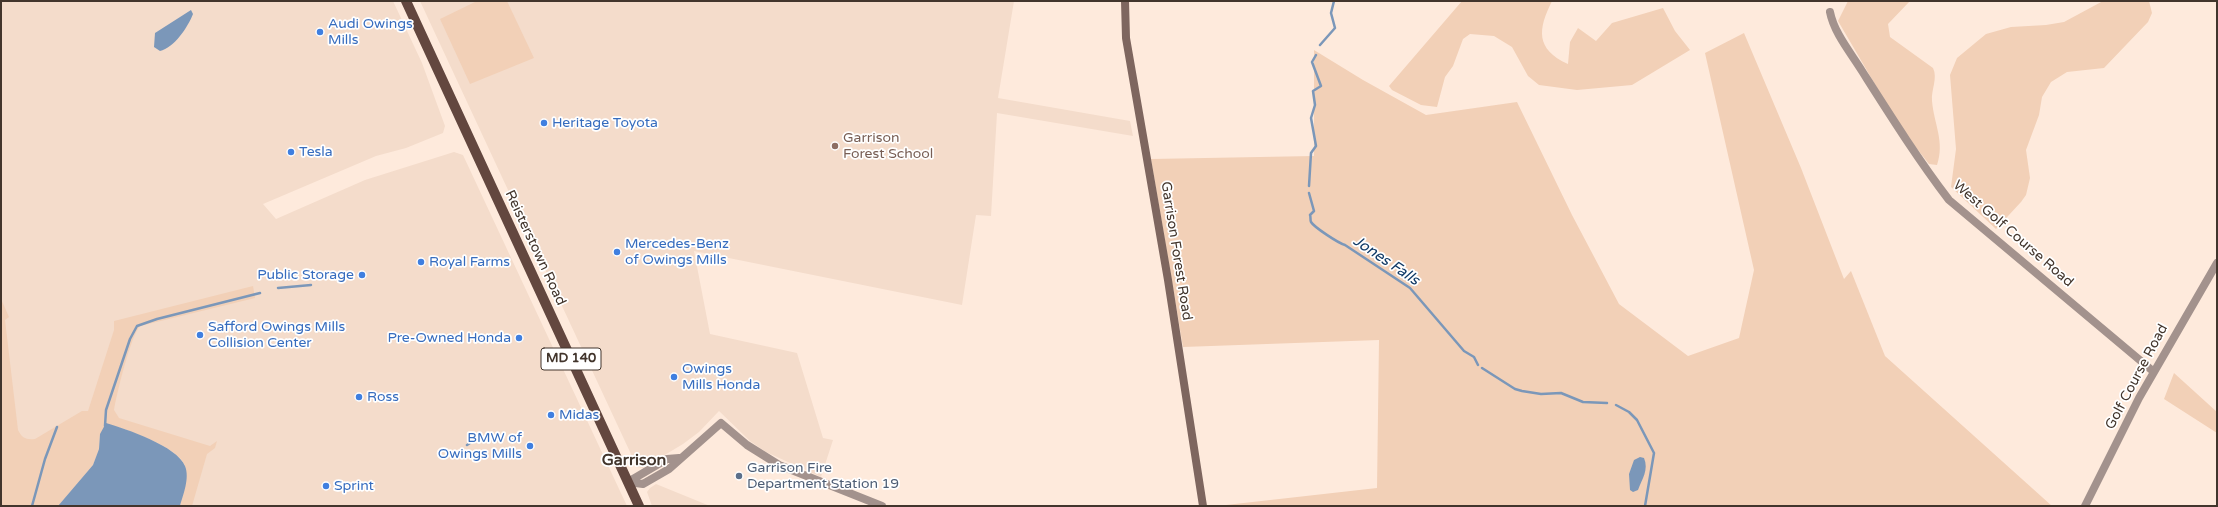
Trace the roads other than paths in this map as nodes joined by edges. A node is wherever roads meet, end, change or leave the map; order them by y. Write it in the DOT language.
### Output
graph roads {
  1 [pos="406,1"];
  2 [pos="1125,1"];
  3 [pos="1830,12"];
  4 [pos="2217,263"];
  5 [pos="2154,372"];
  6 [pos="628,482"];
  7 [pos="639,506"];
  8 [pos="882,506"];
  9 [pos="1203,506"];
  10 [pos="2085,506"];
  1 -- 6 [label="main road, Reisterstown Road / MD 140"];
  2 -- 9 [label="main road, Garrison Forest Road"];
  3 -- 5 [label="street, West Golf Course Road"];
  4 -- 5 [label="street, Golf Course Road"];
  5 -- 10 [label="street, Golf Course Road"];
  6 -- 7 [label="main road, Reisterstown Road / MD 140"];
  6 -- 8 [label="street"];
}
